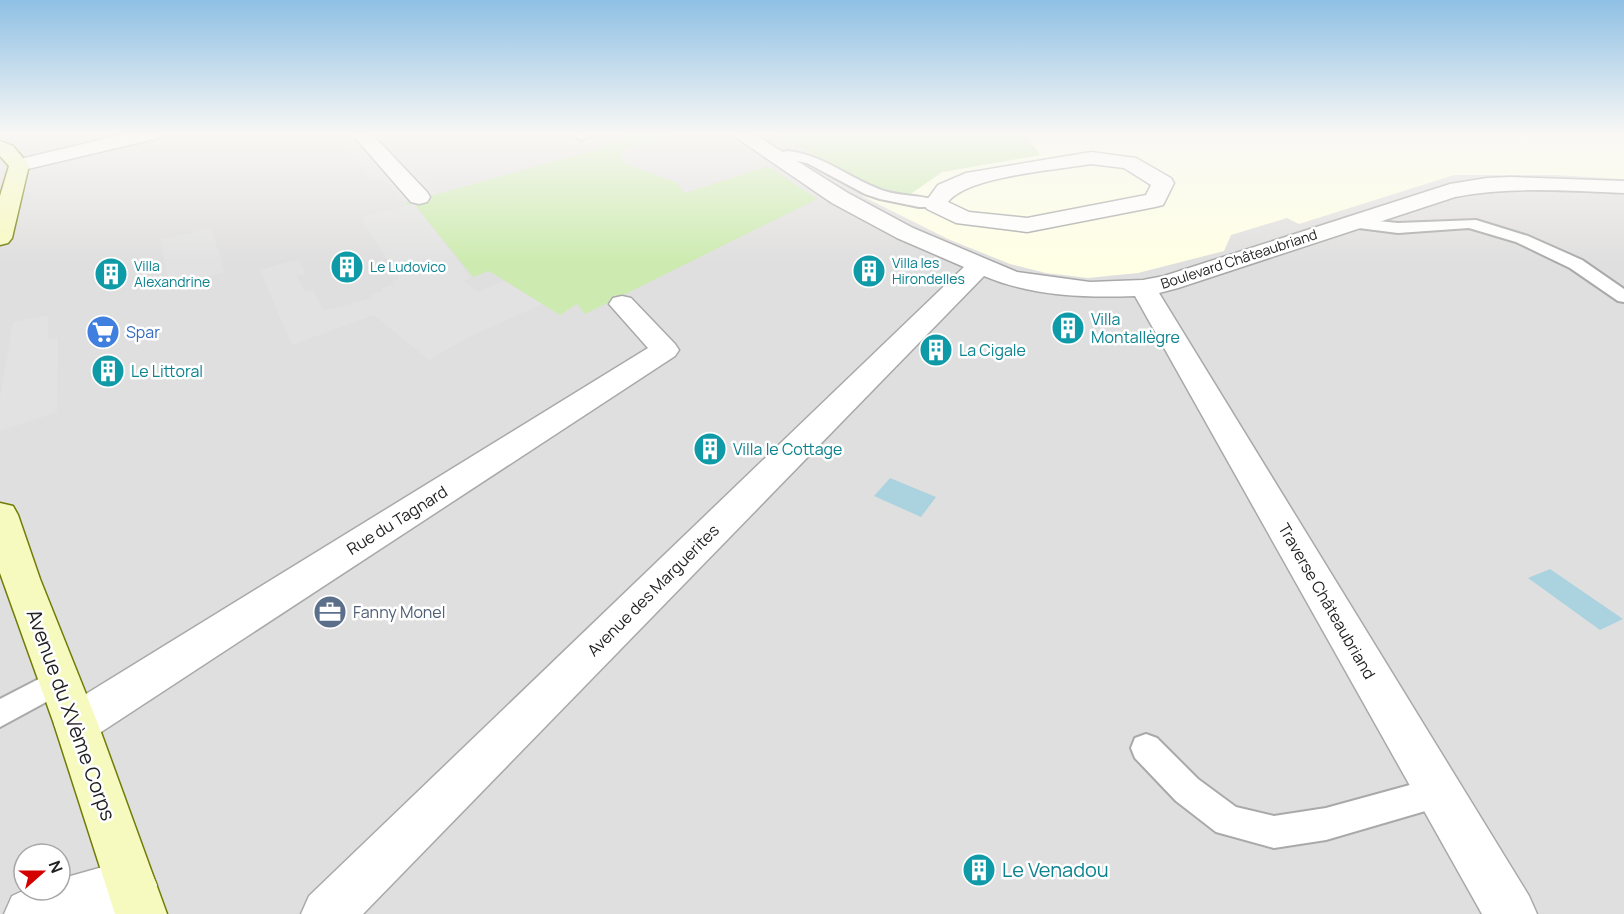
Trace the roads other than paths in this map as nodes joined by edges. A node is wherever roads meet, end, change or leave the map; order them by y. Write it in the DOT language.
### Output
graph roads {
  1 [pos="11,177"];
  2 [pos="400,177"];
  3 [pos="807,177"];
  4 [pos="842,177"];
  5 [pos="975,177"];
  6 [pos="1153,177"];
  7 [pos="1624,187"];
  8 [pos="419,197"];
  9 [pos="935,204"];
  10 [pos="1349,223"];
  11 [pos="0,238"];
  12 [pos="979,266"];
  13 [pos="1143,288"];
  14 [pos="1623,296"];
  15 [pos="621,304"];
  16 [pos="0,515"];
  17 [pos="60,680"];
  18 [pos="0,714"];
  19 [pos="76,723"];
  20 [pos="1146,748"];
  21 [pos="1439,792"];
  22 [pos="136,900"];
  23 [pos="30,914"];
  24 [pos="327,914"];
  25 [pos="1511,914"];
  1 -- 11 [label="main road"];
  2 -- 8 [label="street"];
  3 -- 12 [label="street, Boulevard Châteaubriand"];
  4 -- 9 [label="lane"];
  5 -- 9 [label="street"];
  6 -- 9 [label="street"];
  7 -- 10 [label="street, Boulevard Châteaubriand"];
  10 -- 13 [label="street, Boulevard Châteaubriand"];
  10 -- 14 [label="lane"];
  12 -- 13 [label="street, Boulevard Châteaubriand"];
  12 -- 24 [label="street, Avenue des Marguerites"];
  13 -- 21 [label="street, Traverse Châteaubriand"];
  15 -- 19 [label="street, Rue du Tagnard"];
  16 -- 17 [label="main road, Avenue du XVème Corps"];
  17 -- 18 [label="lane"];
  17 -- 19 [label="main road, Avenue du XVème Corps"];
  19 -- 22 [label="main road, Avenue du XVème Corps"];
  20 -- 21 [label="lane"];
  21 -- 25 [label="street, Traverse Châteaubriand"];
  22 -- 23 [label="street"];
}
